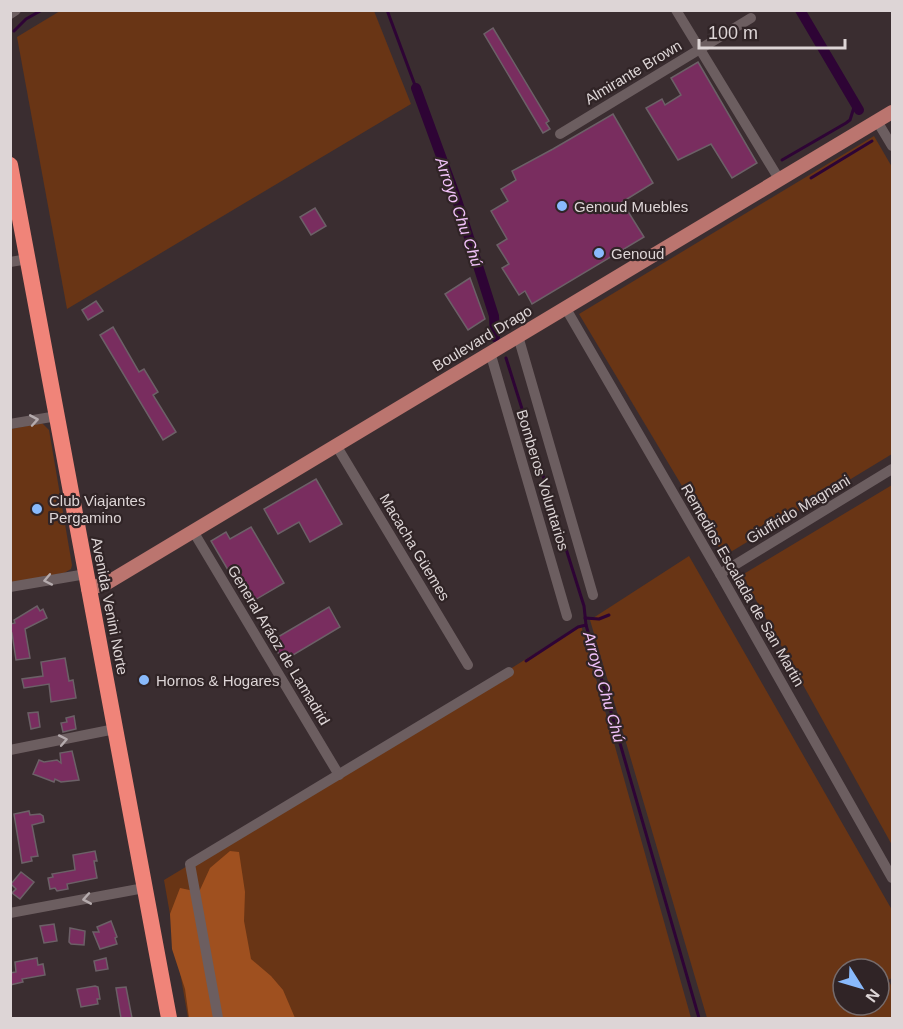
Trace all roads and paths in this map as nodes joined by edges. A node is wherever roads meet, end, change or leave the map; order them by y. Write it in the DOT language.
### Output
graph roads {
  1 [pos="16,10"];
  2 [pos="676,10"];
  3 [pos="10,14"];
  4 [pos="752,18"];
  5 [pos="700,49"];
  6 [pos="892,112"];
  7 [pos="877,121"];
  8 [pos="560,134"];
  9 [pos="892,146"];
  10 [pos="10,165"];
  11 [pos="779,179"];
  12 [pos="28,259"];
  13 [pos="10,262"];
  14 [pos="565,307"];
  15 [pos="514,338"];
  16 [pos="491,352"];
  17 [pos="57,416"];
  18 [pos="10,424"];
  19 [pos="336,444"];
  20 [pos="892,469"];
  21 [pos="193,531"];
  22 [pos="720,574"];
  23 [pos="87,581"];
  24 [pos="10,587"];
  25 [pos="593,595"];
  26 [pos="567,616"];
  27 [pos="468,665"];
  28 [pos="509,672"];
  29 [pos="115,729"];
  30 [pos="10,750"];
  31 [pos="339,775"];
  32 [pos="892,878"];
  33 [pos="144,888"];
  34 [pos="10,913"];
  35 [pos="169,1018"];
  36 [pos="218,1018"];
  1 -- 3 [label="street"];
  2 -- 5 [label="street"];
  4 -- 5 [label="street, Almirante Brown"];
  5 -- 8 [label="street, Almirante Brown"];
  5 -- 11 [label="street"];
  6 -- 7 [label="main road, Boulevard Drago"];
  7 -- 9 [label="street"];
  7 -- 11 [label="main road, Boulevard Drago"];
  10 -- 12 [label="highway, Avenida Venini Norte"];
  11 -- 14 [label="main road, Boulevard Drago"];
  12 -- 13 [label="street"];
  12 -- 17 [label="highway, Avenida Venini Norte"];
  14 -- 15 [label="main road, Boulevard Drago"];
  14 -- 22 [label="street, Remedios Escalada de San Martin"];
  15 -- 16 [label="main road, Boulevard Drago"];
  15 -- 25 [label="street, Bomberos Voluntarios"];
  16 -- 19 [label="main road, Boulevard Drago"];
  16 -- 26 [label="street, Bomberos Voluntarios"];
  18 -- 17 [label="street, one-way"];
  17 -- 23 [label="highway, Avenida Venini Norte"];
  19 -- 21 [label="main road, Boulevard Drago"];
  19 -- 27 [label="street, Macacha Güemes"];
  20 -- 22 [label="street, Giuffrido Magnani"];
  21 -- 23 [label="main road, Boulevard Drago"];
  21 -- 31 [label="street, General Aráoz de Lamadrid"];
  22 -- 32 [label="street, Remedios Escalada de San Martin"];
  23 -- 24 [label="street, one-way"];
  23 -- 29 [label="highway, Avenida Venini Norte"];
  28 -- 31 [label="street"];
  30 -- 29 [label="street, one-way"];
  29 -- 33 [label="highway, Avenida Venini Norte"];
  31 -- 36 [label="street"];
  33 -- 34 [label="street, one-way"];
  33 -- 35 [label="highway, Avenida Venini Norte"];
}
